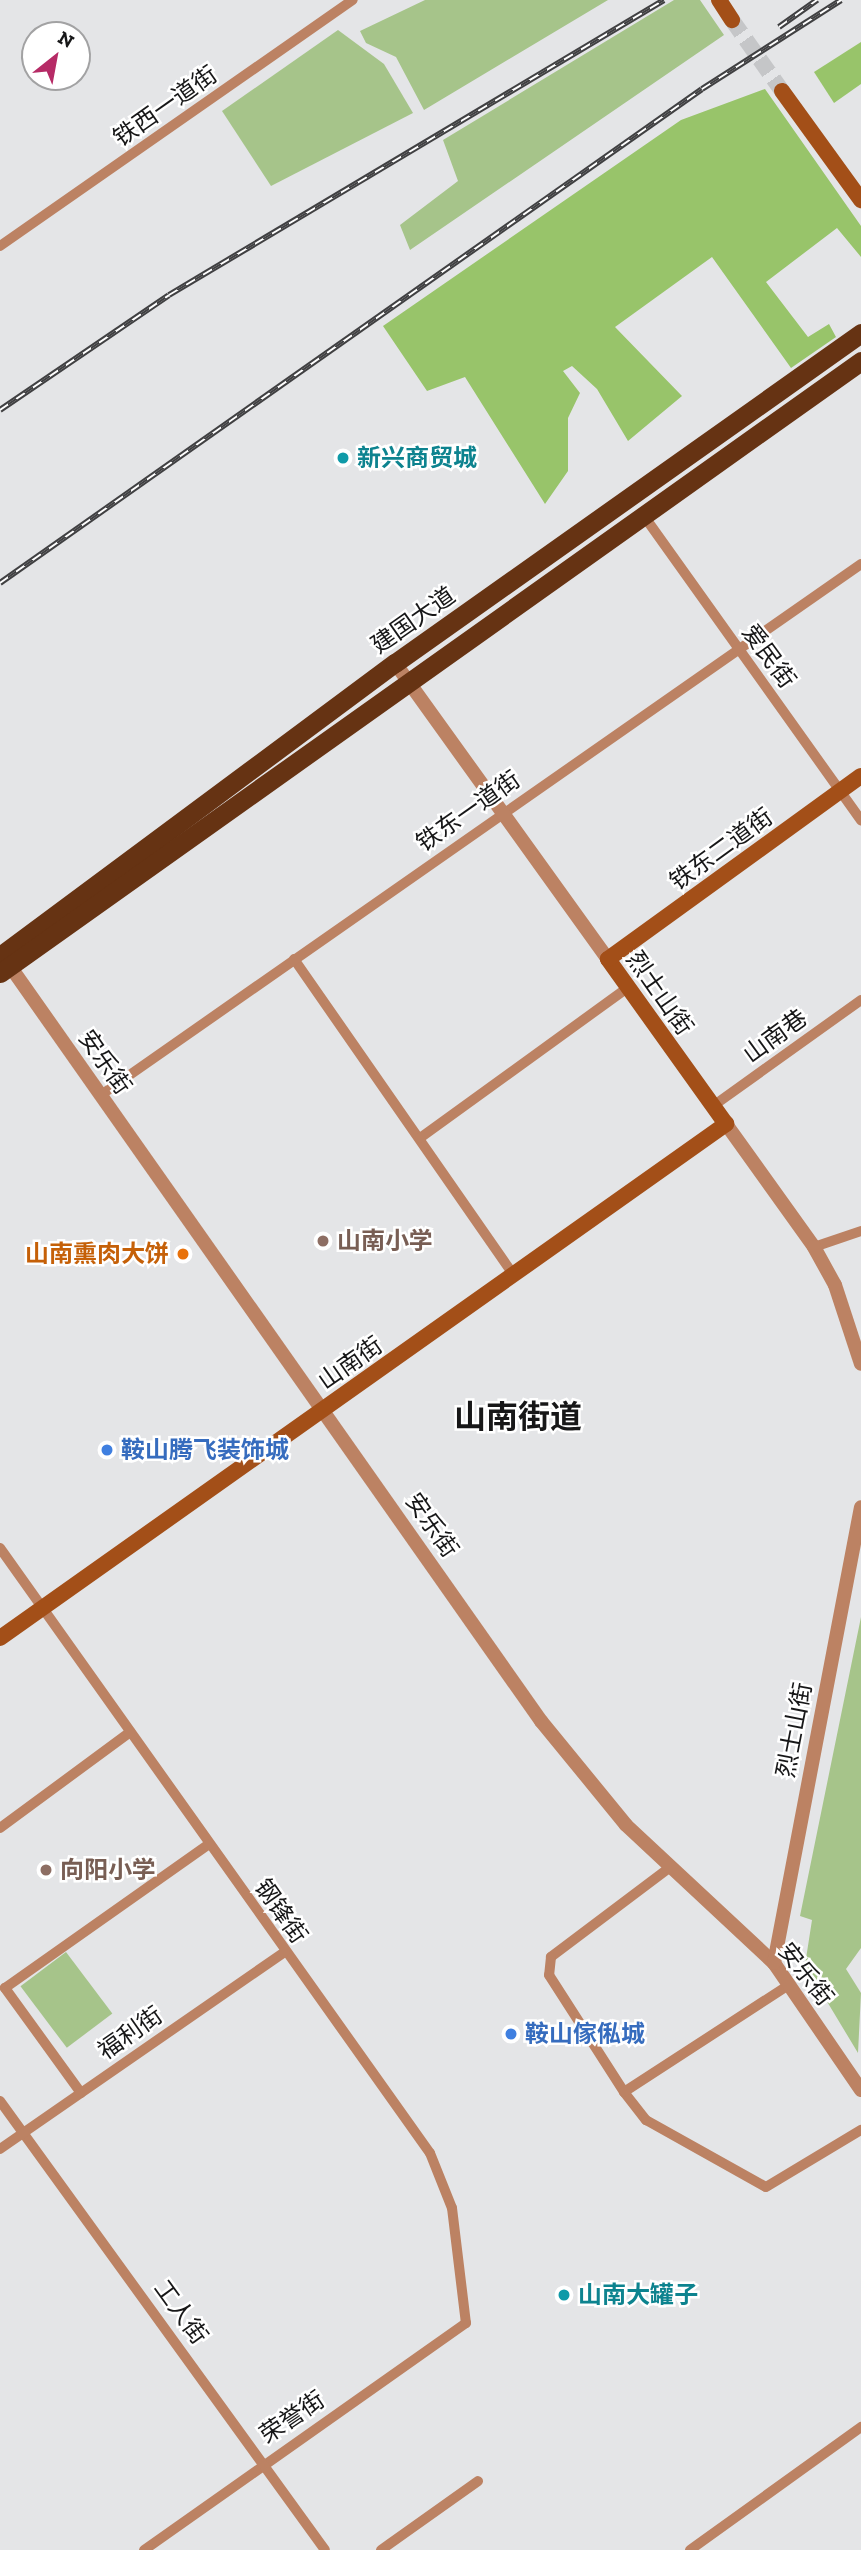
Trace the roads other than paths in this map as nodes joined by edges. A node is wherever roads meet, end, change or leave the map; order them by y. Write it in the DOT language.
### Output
graph roads {
  1 [pos="353,0"];
  2 [pos="719,0"];
  3 [pos="732,20"];
  4 [pos="782,91"];
  5 [pos="861,200"];
  6 [pos="0,246"];
  7 [pos="861,333"];
  8 [pos="861,361"];
  9 [pos="643,516"];
  10 [pos="861,564"];
  11 [pos="738,649"];
  12 [pos="395,663"];
  13 [pos="410,682"];
  14 [pos="861,776"];
  15 [pos="839,791"];
  16 [pos="503,812"];
  17 [pos="861,820"];
  18 [pos="294,959"];
  19 [pos="608,959"];
  20 [pos="3,962"];
  21 [pos="627,988"];
  22 [pos="861,1000"];
  23 [pos="101,1095"];
  24 [pos="713,1106"];
  25 [pos="726,1124"];
  26 [pos="420,1138"];
  27 [pos="861,1231"];
  28 [pos="814,1247"];
  29 [pos="514,1275"];
  30 [pos="861,1364"];
  31 [pos="323,1410"];
  32 [pos="861,1507"];
  33 [pos="0,1548"];
  34 [pos="44,1608"];
  35 [pos="0,1639"];
  36 [pos="130,1732"];
  37 [pos="0,1828"];
  38 [pos="209,1844"];
  39 [pos="669,1868"];
  40 [pos="284,1952"];
  41 [pos="774,1963"];
  42 [pos="790,1984"];
  43 [pos="861,2090"];
  44 [pos="624,2092"];
  45 [pos="81,2093"];
  46 [pos="0,2101"];
  47 [pos="861,2130"];
  48 [pos="23,2133"];
  49 [pos="0,2149"];
  50 [pos="466,2323"];
  51 [pos="861,2427"];
  52 [pos="264,2461"];
  53 [pos="478,2481"];
  54 [pos="144,2550"];
  55 [pos="326,2550"];
  56 [pos="381,2550"];
  57 [pos="690,2550"];
  1 -- 6 [label="street, 铁西一道街"];
  2 -- 3 [label="main road"];
  4 -- 5 [label="main road"];
  7 -- 12 [label="highway, 建国大道"];
  8 -- 9 [label="highway, 建国大道"];
  9 -- 11 [label="street, 爱民街"];
  9 -- 13 [label="highway, 建国大道"];
  10 -- 11 [label="street, 铁东一道街"];
  11 -- 15 [label="street, 爱民街"];
  11 -- 16 [label="street, 铁东一道街"];
  12 -- 13 [label="street, 烈士山街"];
  12 -- 20 [label="highway, 建国大道"];
  13 -- 16 [label="street, 烈士山街"];
  13 -- 20 [label="highway, 建国大道"];
  14 -- 15 [label="main road, 铁东二道街"];
  15 -- 17 [label="street, 爱民街"];
  15 -- 19 [label="main road, 铁东二道街"];
  16 -- 18 [label="street, 铁东一道街"];
  16 -- 19 [label="street, 烈士山街"];
  18 -- 23 [label="street, 铁东一道街"];
  18 -- 26 [label="street"];
  19 -- 21 [label="main road, 烈士山街"];
  20 -- 23 [label="street, 安乐街"];
  21 -- 24 [label="main road, 烈士山街"];
  21 -- 26 [label="street"];
  22 -- 24 [label="street, 山南巷"];
  23 -- 31 [label="street, 安乐街"];
  24 -- 25 [label="main road, 烈士山街"];
  25 -- 28 [label="street, 烈士山街"];
  25 -- 29 [label="main road, 山南街"];
  26 -- 29 [label="street"];
  27 -- 28 [label="street"];
  28 -- 30 [label="street, 烈士山街"];
  29 -- 31 [label="main road, 山南街"];
  31 -- 34 [label="main road, 山南街"];
  31 -- 39 [label="street, 安乐街"];
  32 -- 41 [label="street, 烈士山街"];
  33 -- 34 [label="street, 钢锋街"];
  34 -- 35 [label="main road, 山南街"];
  34 -- 36 [label="street, 钢锋街"];
  36 -- 37 [label="street"];
  36 -- 38 [label="street, 钢锋街"];
  38 -- 40 [label="street, 钢锋街"];
  38 -- 45 [label="street"];
  39 -- 41 [label="street, 安乐街"];
  39 -- 44 [label="street"];
  40 -- 45 [label="street, 福利街"];
  40 -- 50 [label="street, 钢锋街"];
  41 -- 42 [label="street, 安乐街"];
  42 -- 43 [label="street, 安乐街"];
  42 -- 44 [label="street"];
  44 -- 47 [label="street"];
  45 -- 48 [label="street, 福利街"];
  46 -- 48 [label="street, 工人街"];
  48 -- 49 [label="street, 福利街"];
  48 -- 52 [label="street, 工人街"];
  50 -- 52 [label="street, 荣誉街"];
  51 -- 57 [label="street"];
  52 -- 54 [label="street, 荣誉街"];
  52 -- 55 [label="street, 工人街"];
  53 -- 56 [label="street"];
}
